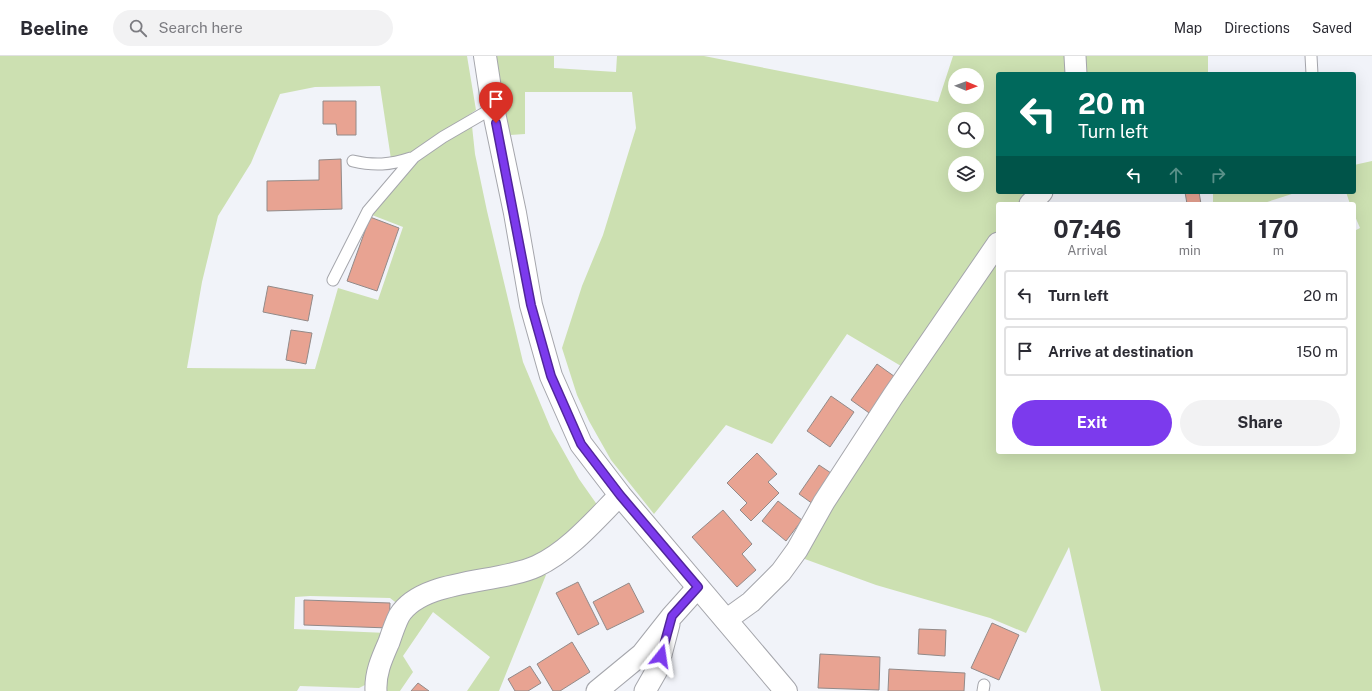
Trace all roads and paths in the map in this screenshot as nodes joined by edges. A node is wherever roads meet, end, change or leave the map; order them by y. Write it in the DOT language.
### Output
graph roads {
  1 [pos="485,56"];
  2 [pos="1076,56"];
  3 [pos="1311,56"];
  4 [pos="1076,72"];
  5 [pos="1312,72"];
  6 [pos="493,108"];
  7 [pos="414,157"];
  8 [pos="353,161"];
  9 [pos="1040,194"];
  10 [pos="1032,202"];
  11 [pos="996,246"];
  12 [pos="333,280"];
  13 [pos="620,495"];
  14 [pos="698,587"];
  15 [pos="672,616"];
  16 [pos="726,620"];
  17 [pos="376,691"];
  18 [pos="597,691"];
  19 [pos="645,691"];
  20 [pos="786,691"];
  1 -- 6 [label="main road"];
  2 -- 4 [label="street"];
  3 -- 5 [label="lane"];
  6 -- 7 [label="lane"];
  6 -- 13 [label="main road"];
  7 -- 8 [label="lane"];
  7 -- 12 [label="lane"];
  9 -- 10 [label="street"];
  11 -- 16 [label="street"];
  13 -- 14 [label="main road"];
  13 -- 17 [label="street"];
  14 -- 15 [label="street"];
  14 -- 16 [label="main road"];
  15 -- 18 [label="street"];
  15 -- 19 [label="street"];
  16 -- 20 [label="main road"];
}
